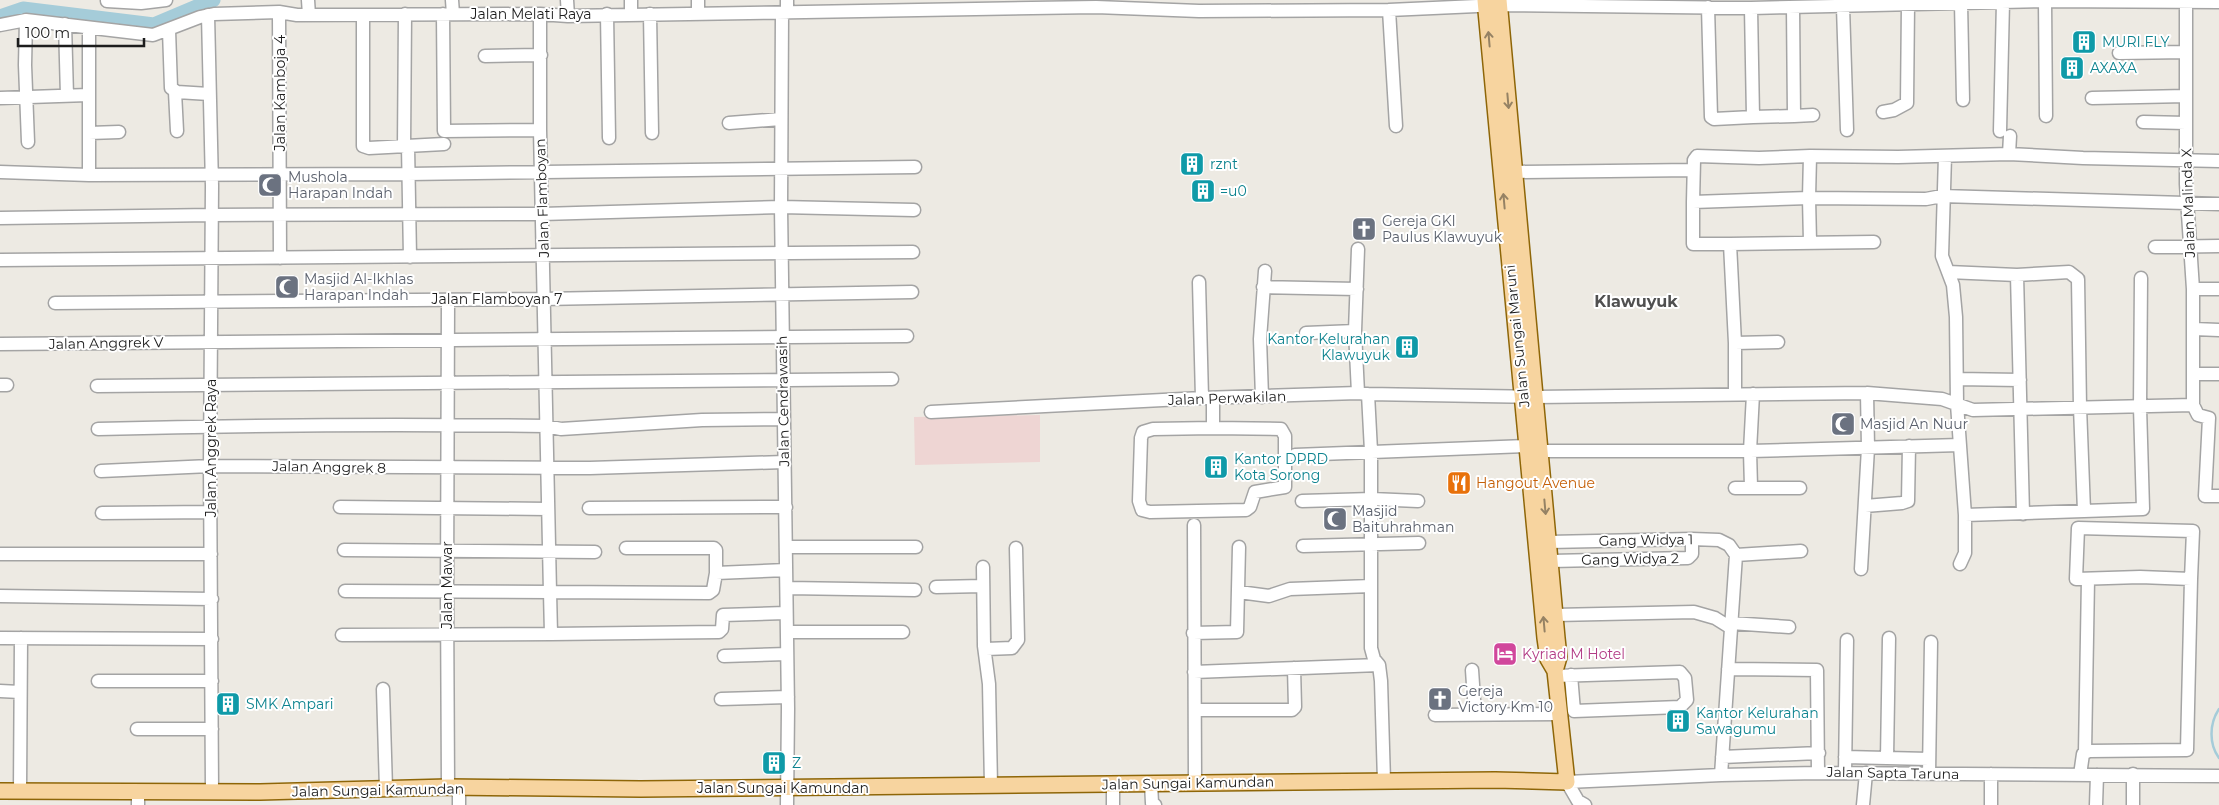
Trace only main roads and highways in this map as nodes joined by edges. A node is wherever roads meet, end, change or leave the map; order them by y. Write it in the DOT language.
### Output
graph roads {
  1 [pos="1492,3"];
  2 [pos="1529,397"];
  3 [pos="1534,449"];
  4 [pos="1555,673"];
  5 [pos="1567,782"];
  6 [pos="0,791"];
  7 [pos="138,798"];
  2 -- 1 [label="main road, Jalan Sungai Maruni, one-way"];
  1 -- 2 [label="main road, Jalan Sungai Maruni, one-way"];
  2 -- 3 [label="main road, Jalan Sungai Maruni"];
  3 -- 4 [label="main road, Jalan Sungai Maruni, one-way"];
  4 -- 3 [label="main road, Jalan Sungai Maruni, one-way"];
  4 -- 5 [label="main road, Jalan Sungai Maruni"];
  5 -- 7 [label="main road, Jalan Sungai Kamundan"];
  6 -- 7 [label="main road, Jalan Sungai Kamundan"];
}
